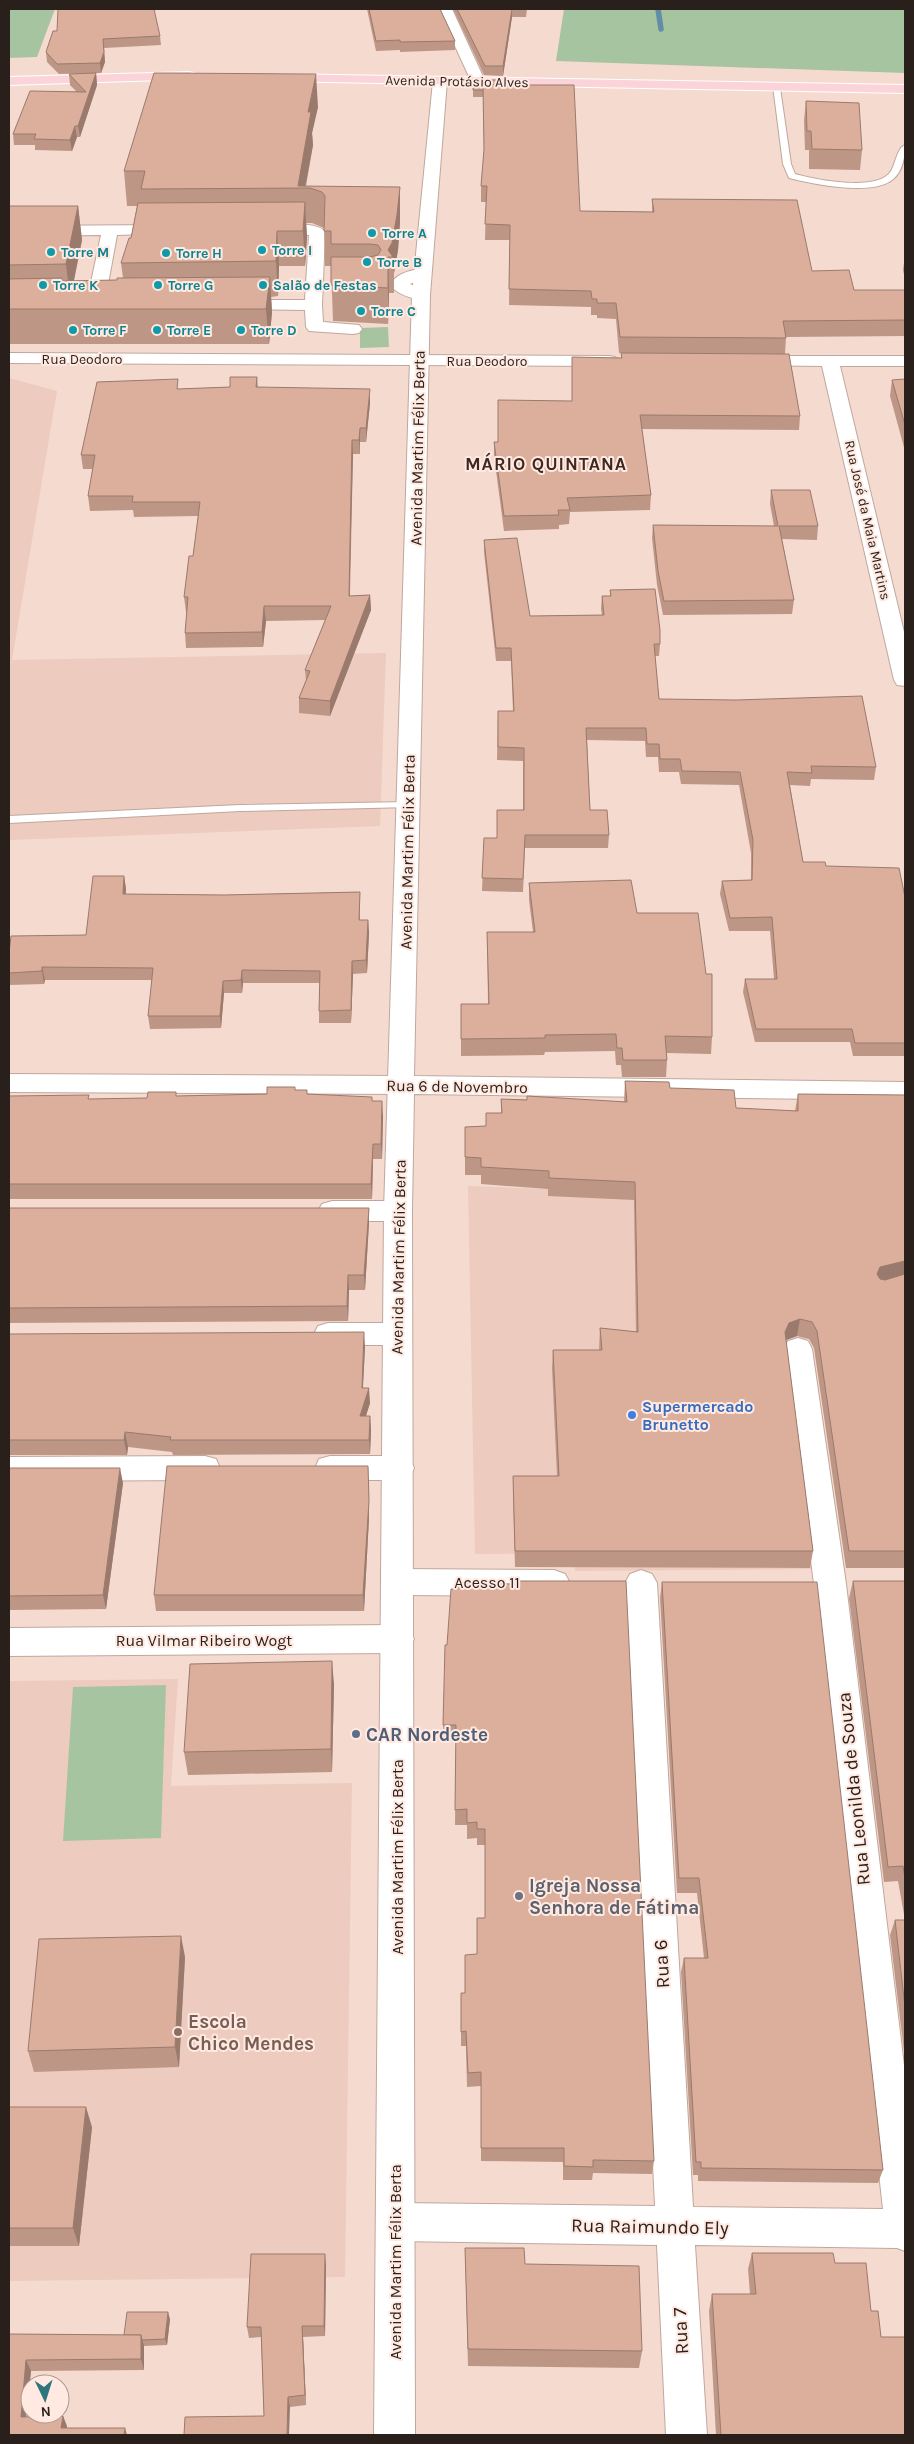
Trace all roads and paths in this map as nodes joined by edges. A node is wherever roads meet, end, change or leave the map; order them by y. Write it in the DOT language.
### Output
graph roads {
  1 [pos="445,9"];
  2 [pos="207,76"];
  3 [pos="265,77"];
  4 [pos="440,80"];
  5 [pos="9,81"];
  6 [pos="478,81"];
  7 [pos="776,88"];
  8 [pos="905,89"];
  9 [pos="905,147"];
  10 [pos="187,230"];
  11 [pos="254,230"];
  12 [pos="9,231"];
  13 [pos="110,231"];
  14 [pos="422,273"];
  15 [pos="333,284"];
  16 [pos="314,285"];
  17 [pos="420,295"];
  18 [pos="222,305"];
  19 [pos="314,305"];
  20 [pos="95,306"];
  21 [pos="114,306"];
  22 [pos="76,307"];
  23 [pos="353,329"];
  24 [pos="9,358"];
  25 [pos="420,361"];
  26 [pos="625,361"];
  27 [pos="732,361"];
  28 [pos="830,361"];
  29 [pos="905,361"];
  30 [pos="905,680"];
  31 [pos="408,805"];
  32 [pos="9,820"];
  33 [pos="9,1083"];
  34 [pos="401,1085"];
  35 [pos="905,1091"];
  36 [pos="308,1211"];
  37 [pos="398,1211"];
  38 [pos="307,1334"];
  39 [pos="396,1334"];
  40 [pos="798,1349"];
  41 [pos="229,1468"];
  42 [pos="299,1468"];
  43 [pos="398,1468"];
  44 [pos="9,1469"];
  45 [pos="398,1582"];
  46 [pos="626,1583"];
  47 [pos="398,1639"];
  48 [pos="9,1642"];
  49 [pos="396,2222"];
  50 [pos="674,2226"];
  51 [pos="905,2230"];
  52 [pos="394,2435"];
  53 [pos="686,2435"];
  1 -- 6 [label="street"];
  2 -- 5 [label="main road"];
  3 -- 4 [label="main road, Avenida Protásio Alves"];
  4 -- 6 [label="main road, Avenida Protásio Alves"];
  4 -- 14 [label="street, Avenida Martim Félix Berta"];
  6 -- 7 [label="main road, Avenida Protásio Alves"];
  7 -- 8 [label="main road, Avenida Protásio Alves"];
  7 -- 9 [label="lane"];
  10 -- 13 [label="street"];
  11 -- 16 [label="street"];
  12 -- 13 [label="street"];
  13 -- 20 [label="street"];
  14 -- 17 [label="street, Avenida Martim Félix Berta"];
  14 -- 17 [label="street"];
  15 -- 16 [label="street"];
  16 -- 19 [label="street"];
  17 -- 25 [label="street, Avenida Martim Félix Berta"];
  18 -- 19 [label="street"];
  19 -- 23 [label="street"];
  20 -- 21 [label="street"];
  20 -- 22 [label="street"];
  24 -- 25 [label="street, Rua Deodoro"];
  25 -- 26 [label="street, Rua Deodoro"];
  25 -- 31 [label="street, Avenida Martim Félix Berta"];
  27 -- 28 [label="street"];
  28 -- 29 [label="street"];
  28 -- 30 [label="street, Rua José da Maia Martins"];
  31 -- 32 [label="lane"];
  31 -- 34 [label="street, Avenida Martim Félix Berta"];
  33 -- 34 [label="street, Rua 6 de Novembro"];
  34 -- 35 [label="street, Rua 6 de Novembro"];
  34 -- 37 [label="street, Avenida Martim Félix Berta"];
  36 -- 37 [label="street"];
  37 -- 39 [label="street, Avenida Martim Félix Berta"];
  38 -- 39 [label="street"];
  39 -- 43 [label="street, Avenida Martim Félix Berta"];
  40 -- 51 [label="street, Rua Leonilda de Souza"];
  41 -- 44 [label="street"];
  42 -- 43 [label="street"];
  43 -- 45 [label="street, Avenida Martim Félix Berta"];
  45 -- 46 [label="street, Acesso 11"];
  45 -- 47 [label="street, Avenida Martim Félix Berta"];
  46 -- 50 [label="street, Rua 6"];
  47 -- 48 [label="street, Rua Vilmar Ribeiro Wogt"];
  47 -- 49 [label="street, Avenida Martim Félix Berta"];
  49 -- 50 [label="street, Rua Raimundo Ely"];
  49 -- 52 [label="street, Avenida Martim Félix Berta"];
  50 -- 51 [label="street, Rua Raimundo Ely"];
  50 -- 53 [label="street, Rua 7"];
}
